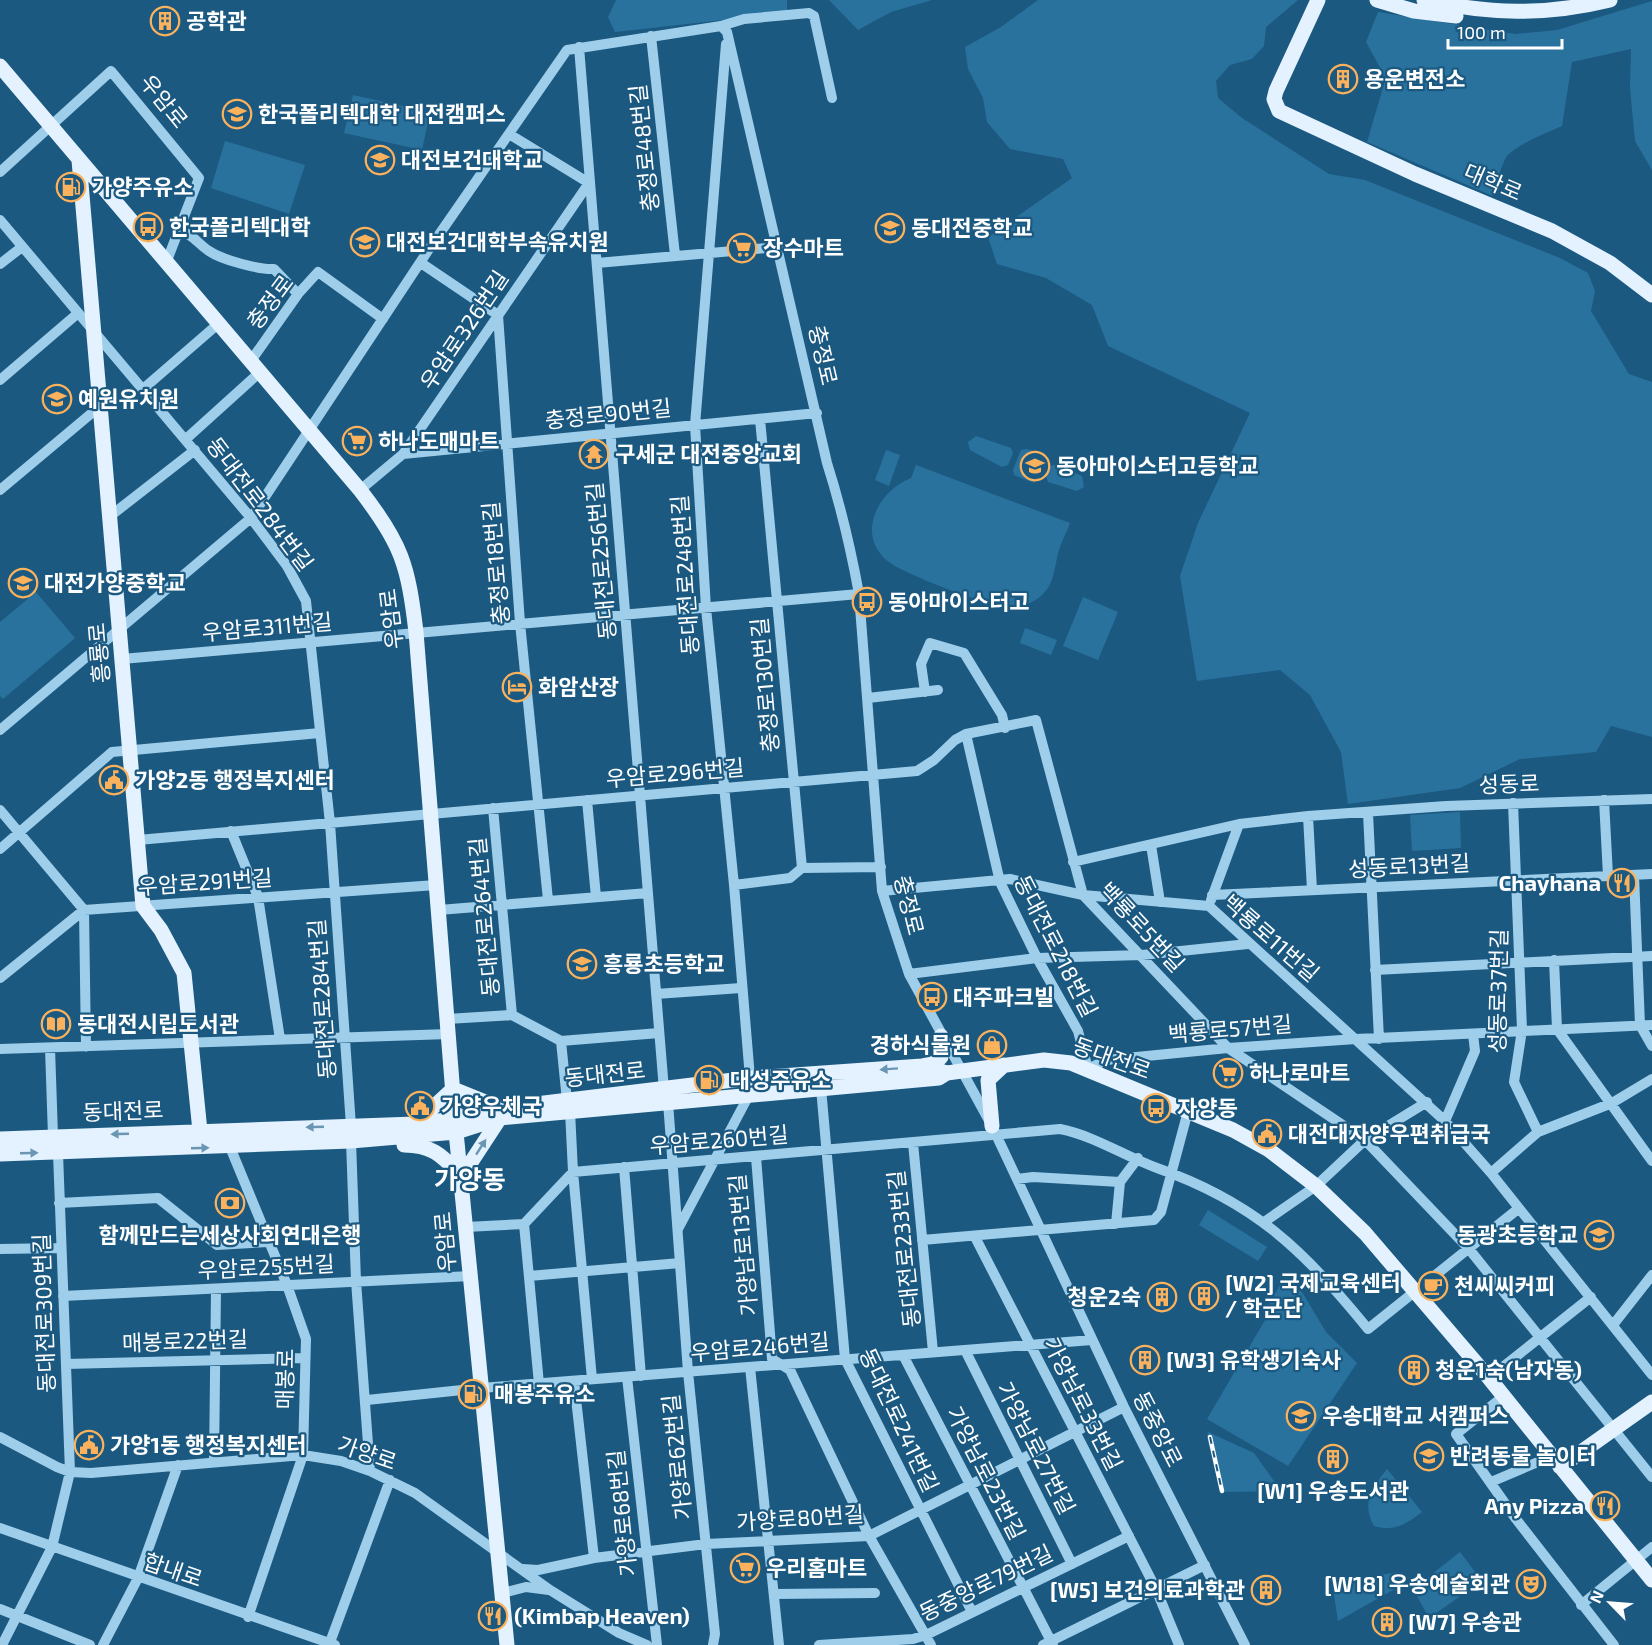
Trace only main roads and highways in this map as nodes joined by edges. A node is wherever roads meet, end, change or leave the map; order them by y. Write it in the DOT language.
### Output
graph roads {
  1 [pos="1318,0"];
  2 [pos="1377,0"];
  3 [pos="1424,0"];
  4 [pos="1610,0"];
  5 [pos="1492,12"];
  6 [pos="0,66"];
  7 [pos="79,160"];
  8 [pos="1652,295"];
  9 [pos="941,1036"];
  10 [pos="1005,1064"];
  11 [pos="922,1066"];
  12 [pos="955,1072"];
  13 [pos="453,1089"];
  14 [pos="666,1096"];
  15 [pos="500,1113"];
  16 [pos="415,1124"];
  17 [pos="456,1126"];
  18 [pos="201,1131"];
  19 [pos="994,1131"];
  20 [pos="355,1135"];
  21 [pos="0,1139"];
  22 [pos="0,1154"];
  23 [pos="462,1176"];
  24 [pos="1652,1402"];
  25 [pos="1556,1462"];
  26 [pos="1652,1580"];
  27 [pos="507,1645"];
  1 -- 8 [label="main road, 대학로"];
  2 -- 5 [label="main road"];
  3 -- 5 [label="main road"];
  4 -- 5 [label="main road"];
  6 -- 7 [label="main road, 우암로"];
  7 -- 13 [label="main road, 우암로"];
  7 -- 18 [label="main road, 흥룡로"];
  9 -- 11 [label="main road"];
  10 -- 12 [label="main road, 동대전로"];
  10 -- 19 [label="main road"];
  10 -- 25 [label="main road, 동대전로"];
  11 -- 12 [label="main road, 동대전로"];
  11 -- 14 [label="main road, 동대전로, one-way"];
  12 -- 14 [label="main road, 동대전로"];
  13 -- 15 [label="main road"];
  13 -- 16 [label="main road"];
  13 -- 17 [label="main road, 우암로"];
  14 -- 15 [label="main road, 동대전로"];
  15 -- 17 [label="main road, 동대전로"];
  23 -- 15 [label="main road, one-way"];
  16 -- 17 [label="main road, 동대전로"];
  16 -- 20 [label="main road, 동대전로"];
  17 -- 20 [label="main road, 동대전로"];
  17 -- 23 [label="main road, 우암로"];
  20 -- 18 [label="main road, 동대전로, one-way"];
  18 -- 21 [label="main road, 동대전로, one-way"];
  22 -- 20 [label="main road, 동대전로, one-way"];
  20 -- 23 [label="main road"];
  23 -- 27 [label="main road, 우암로"];
  24 -- 25 [label="main road"];
  25 -- 26 [label="main road, 동대전로"];
}
